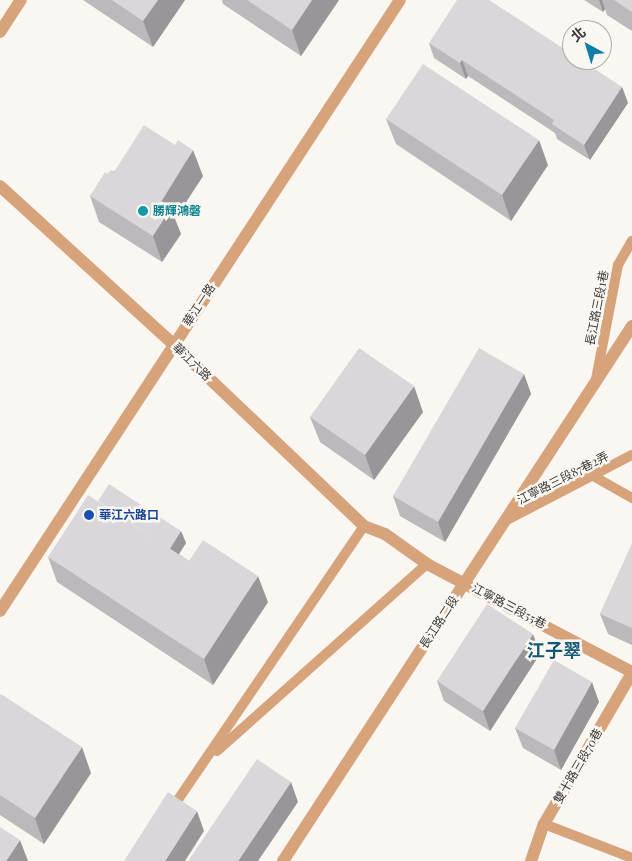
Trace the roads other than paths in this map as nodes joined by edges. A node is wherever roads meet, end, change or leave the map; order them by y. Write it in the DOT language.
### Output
graph roads {
  1 [pos="21,0"];
  2 [pos="400,0"];
  3 [pos="0,32"];
  4 [pos="0,186"];
  5 [pos="632,241"];
  6 [pos="632,326"];
  7 [pos="173,344"];
  8 [pos="595,382"];
  9 [pos="632,455"];
  10 [pos="595,477"];
  11 [pos="632,498"];
  12 [pos="506,521"];
  13 [pos="364,526"];
  14 [pos="427,564"];
  15 [pos="465,582"];
  16 [pos="0,611"];
  17 [pos="632,672"];
  18 [pos="205,761"];
  19 [pos="162,823"];
  20 [pos="544,824"];
  21 [pos="632,858"];
  22 [pos="284,861"];
  23 [pos="531,861"];
  1 -- 3 [label="street"];
  2 -- 7 [label="street, 華江一路"];
  4 -- 7 [label="street, 華江六路"];
  5 -- 8 [label="lane, 長江路三段1巷"];
  6 -- 8 [label="street, 長江路二段"];
  7 -- 13 [label="street, 華江六路"];
  7 -- 16 [label="street, 華江一路"];
  8 -- 12 [label="street, 長江路二段"];
  9 -- 10 [label="lane, 江寧路三段87巷2弄"];
  10 -- 11 [label="lane"];
  10 -- 12 [label="lane, 江寧路三段87巷2弄"];
  12 -- 15 [label="street, 長江路二段"];
  13 -- 14 [label="street, 華江六路"];
  13 -- 18 [label="lane"];
  14 -- 15 [label="street, 江寧路三段55巷"];
  14 -- 18 [label="lane"];
  15 -- 17 [label="street, 江寧路三段55巷"];
  15 -- 22 [label="street, 長江路二段"];
  17 -- 20 [label="street, 雙十路三段70巷"];
  18 -- 19 [label="lane"];
  20 -- 21 [label="lane"];
  20 -- 23 [label="street, 雙十路三段70巷"];
}
